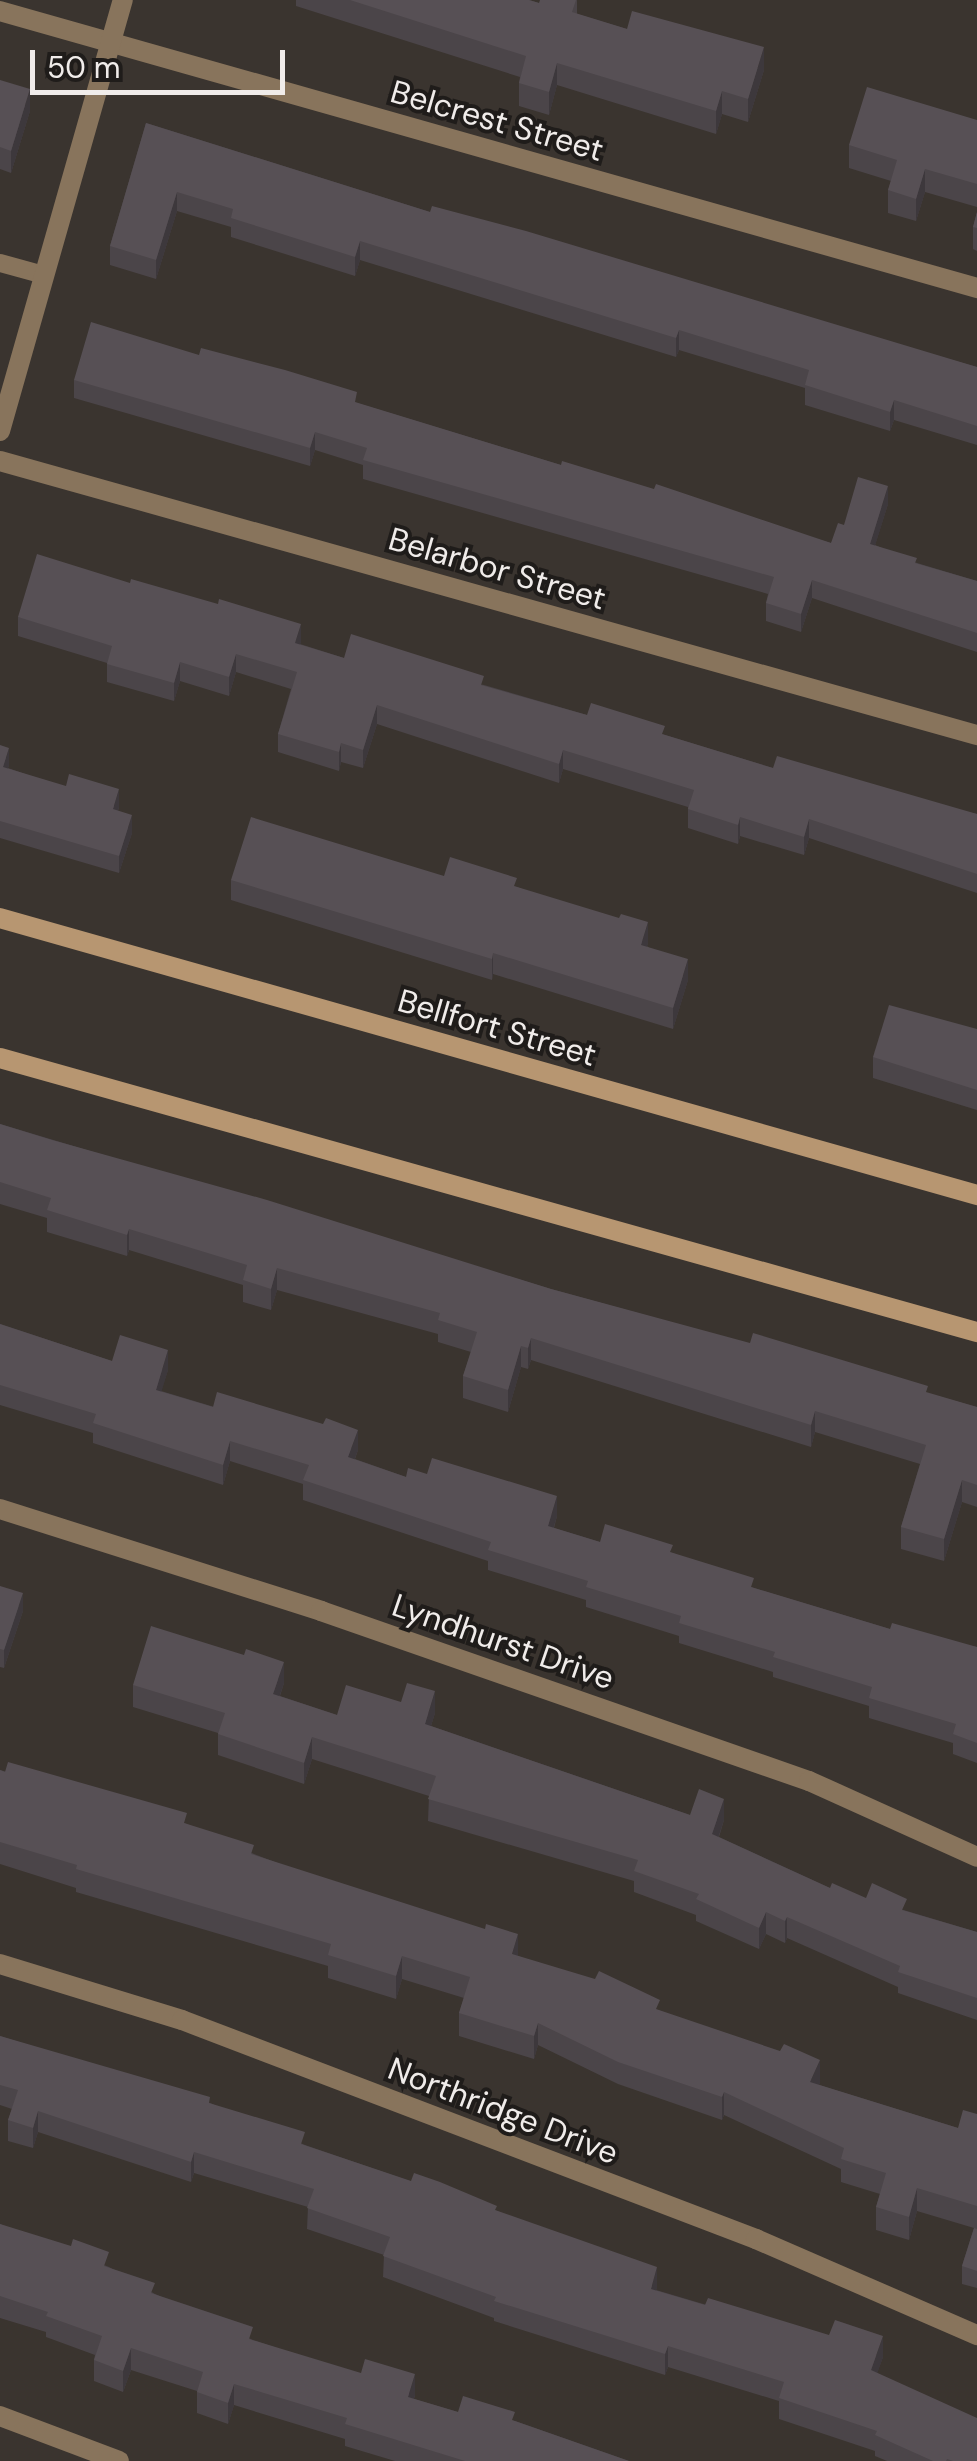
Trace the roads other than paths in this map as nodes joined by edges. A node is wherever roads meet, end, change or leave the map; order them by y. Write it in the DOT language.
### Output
graph roads {
  1 [pos="123,0"];
  2 [pos="0,11"];
  3 [pos="111,42"];
  4 [pos="0,262"];
  5 [pos="44,276"];
  6 [pos="977,288"];
  7 [pos="0,432"];
  8 [pos="0,461"];
  9 [pos="977,735"];
  10 [pos="0,918"];
  11 [pos="0,1058"];
  12 [pos="977,1195"];
  13 [pos="977,1332"];
  14 [pos="0,1509"];
  15 [pos="977,1857"];
  16 [pos="0,1964"];
  17 [pos="977,2335"];
  18 [pos="0,2416"];
  19 [pos="119,2461"];
  1 -- 3 [label="street"];
  2 -- 3 [label="street, Belcrest Street"];
  3 -- 5 [label="street"];
  3 -- 6 [label="street, Belcrest Street"];
  4 -- 5 [label="lane"];
  5 -- 7 [label="street"];
  8 -- 9 [label="street, Belarbor Street"];
  10 -- 12 [label="main road, Bellfort Street"];
  11 -- 13 [label="main road"];
  14 -- 15 [label="street, Lyndhurst Drive"];
  16 -- 17 [label="street, Northridge Drive"];
  18 -- 19 [label="street"];
}
